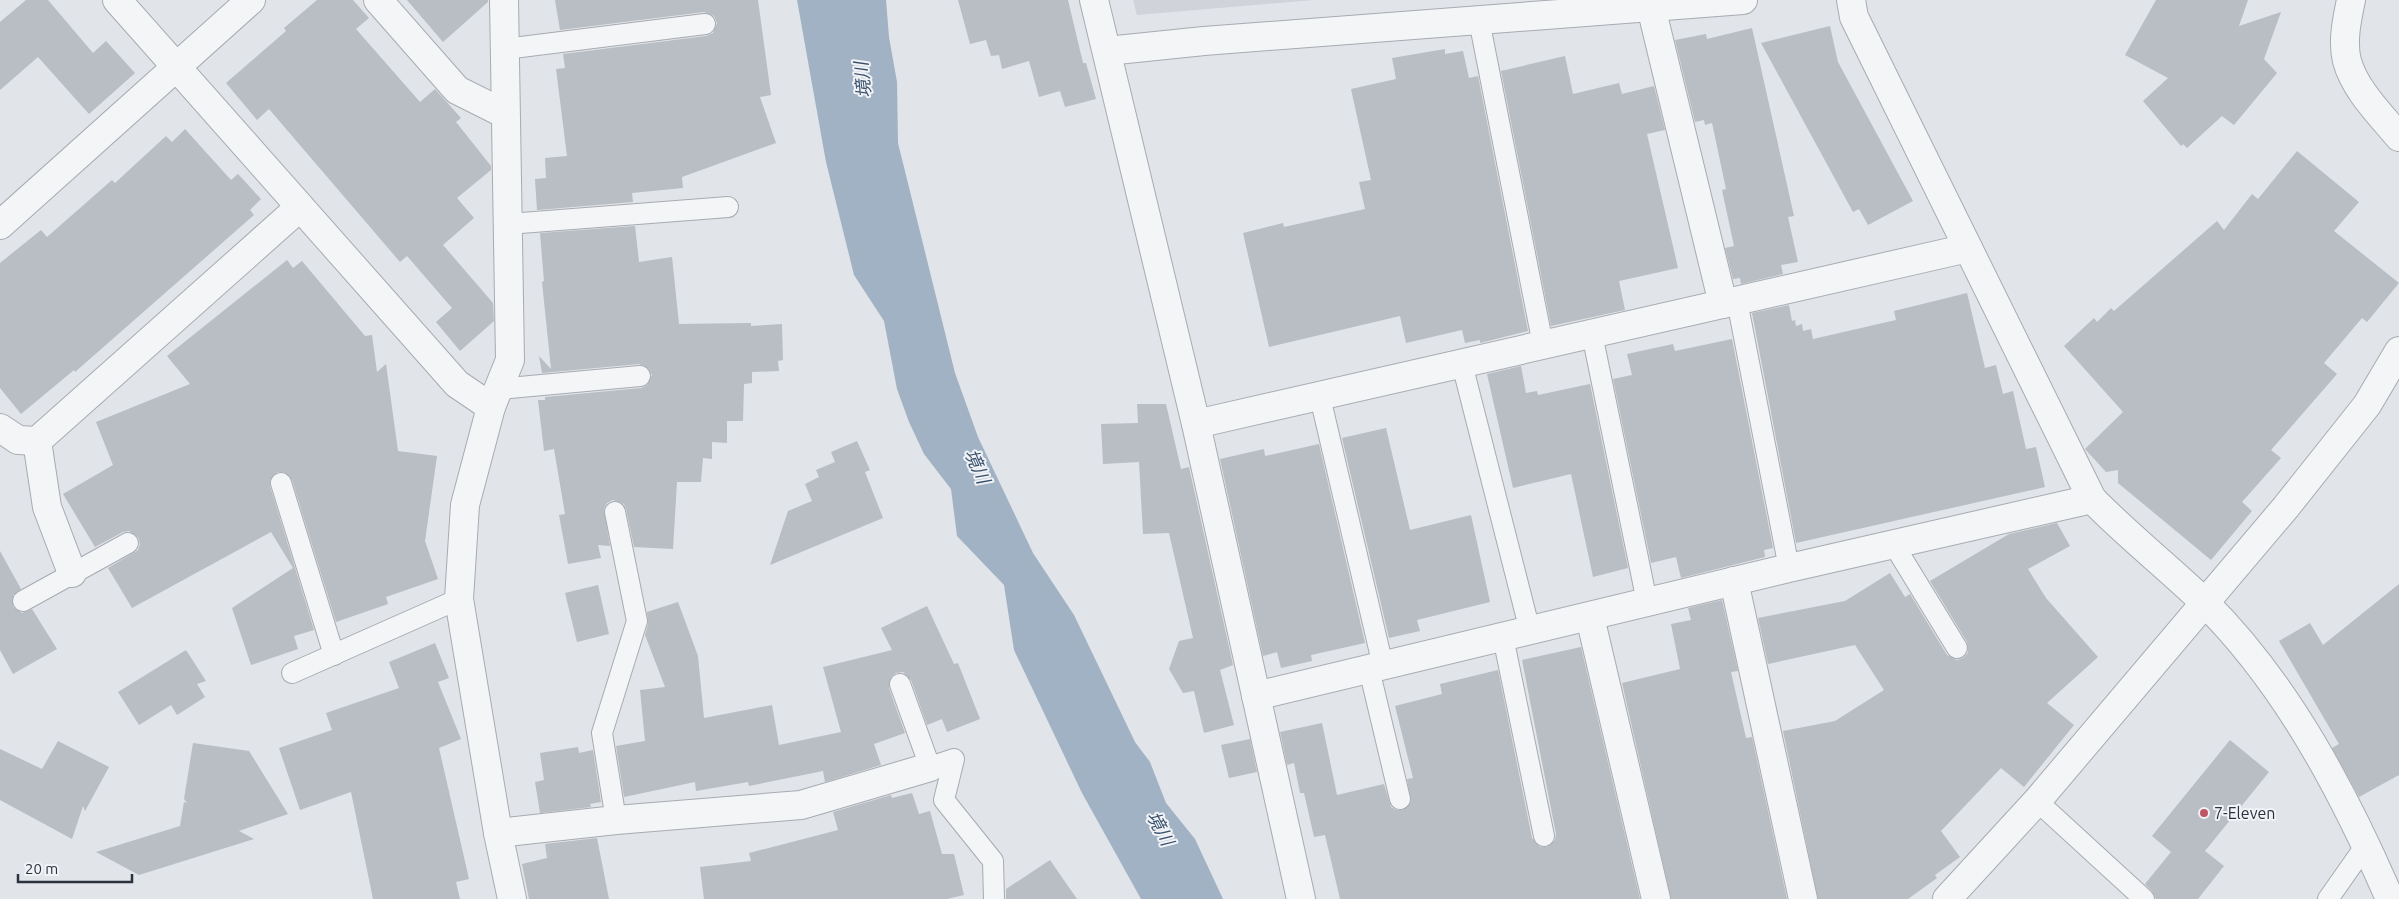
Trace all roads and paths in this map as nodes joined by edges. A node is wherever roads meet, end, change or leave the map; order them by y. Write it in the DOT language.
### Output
graph roads {
  1 [pos="117,0"];
  2 [pos="250,0"];
  3 [pos="378,0"];
  4 [pos="504,0"];
  5 [pos="1094,0"];
  6 [pos="1743,0"];
  7 [pos="1852,0"];
  8 [pos="2351,0"];
  9 [pos="1651,7"];
  10 [pos="1479,20"];
  11 [pos="705,24"];
  12 [pos="505,49"];
  13 [pos="1107,51"];
  14 [pos="177,67"];
  15 [pos="505,114"];
  16 [pos="2399,137"];
  17 [pos="300,207"];
  18 [pos="728,207"];
  19 [pos="507,224"];
  20 [pos="0,225"];
  21 [pos="1968,248"];
  22 [pos="1730,302"];
  23 [pos="1592,334"];
  24 [pos="1543,345"];
  25 [pos="2399,351"];
  26 [pos="1462,364"];
  27 [pos="640,376"];
  28 [pos="1320,397"];
  29 [pos="494,398"];
  30 [pos="1196,424"];
  31 [pos="0,428"];
  32 [pos="37,441"];
  33 [pos="281,483"];
  34 [pos="2092,499"];
  35 [pos="615,512"];
  36 [pos="128,543"];
  37 [pos="1894,545"];
  38 [pos="1789,568"];
  39 [pos="72,573"];
  40 [pos="1734,581"];
  41 [pos="459,599"];
  42 [pos="23,601"];
  43 [pos="1647,602"];
  44 [pos="2204,602"];
  45 [pos="1590,616"];
  46 [pos="1530,631"];
  47 [pos="1503,638"];
  48 [pos="1957,648"];
  49 [pos="334,655"];
  50 [pos="1376,668"];
  51 [pos="292,673"];
  52 [pos="900,684"];
  53 [pos="1256,696"];
  54 [pos="930,766"];
  55 [pos="1400,799"];
  56 [pos="2037,801"];
  57 [pos="616,820"];
  58 [pos="498,834"];
  59 [pos="1544,836"];
  60 [pos="2366,845"];
  61 [pos="512,899"];
  62 [pos="994,899"];
  63 [pos="1301,899"];
  64 [pos="1656,899"];
  65 [pos="1803,899"];
  66 [pos="1947,899"];
  67 [pos="2144,899"];
  68 [pos="2328,899"];
  69 [pos="2390,899"];
  1 -- 14 [label="street"];
  2 -- 14 [label="street"];
  3 -- 15 [label="street"];
  4 -- 12 [label="street"];
  5 -- 13 [label="street"];
  6 -- 9 [label="street"];
  7 -- 21 [label="street"];
  8 -- 16 [label="street"];
  9 -- 10 [label="street"];
  9 -- 22 [label="street"];
  10 -- 13 [label="street"];
  10 -- 24 [label="lane"];
  11 -- 12 [label="lane"];
  12 -- 15 [label="street"];
  13 -- 30 [label="street"];
  14 -- 17 [label="street"];
  14 -- 20 [label="street"];
  15 -- 19 [label="street"];
  17 -- 29 [label="street"];
  17 -- 32 [label="street"];
  18 -- 19 [label="lane"];
  19 -- 29 [label="street"];
  21 -- 22 [label="street"];
  21 -- 34 [label="street"];
  22 -- 23 [label="street"];
  22 -- 38 [label="lane"];
  23 -- 24 [label="street"];
  23 -- 43 [label="lane"];
  24 -- 26 [label="street"];
  25 -- 44 [label="street"];
  26 -- 28 [label="street"];
  26 -- 46 [label="lane"];
  27 -- 29 [label="lane"];
  28 -- 30 [label="street"];
  28 -- 50 [label="lane"];
  29 -- 41 [label="street"];
  30 -- 53 [label="street"];
  31 -- 32 [label="street"];
  32 -- 39 [label="street"];
  33 -- 49 [label="lane"];
  34 -- 37 [label="street"];
  34 -- 44 [label="street"];
  35 -- 57 [label="lane"];
  36 -- 39 [label="lane"];
  37 -- 38 [label="street"];
  37 -- 48 [label="lane"];
  38 -- 40 [label="street"];
  39 -- 42 [label="lane"];
  40 -- 43 [label="street"];
  40 -- 65 [label="street"];
  41 -- 49 [label="lane"];
  41 -- 58 [label="street"];
  43 -- 45 [label="street"];
  44 -- 56 [label="street"];
  44 -- 60 [label="street"];
  45 -- 46 [label="street"];
  45 -- 64 [label="street"];
  46 -- 47 [label="street"];
  47 -- 50 [label="street"];
  47 -- 59 [label="lane"];
  49 -- 51 [label="lane"];
  50 -- 53 [label="street"];
  50 -- 55 [label="lane"];
  52 -- 54 [label="lane"];
  53 -- 63 [label="street"];
  54 -- 57 [label="street"];
  54 -- 62 [label="lane"];
  56 -- 66 [label="street"];
  56 -- 67 [label="lane"];
  57 -- 58 [label="street"];
  58 -- 61 [label="street"];
  60 -- 68 [label="lane"];
  60 -- 69 [label="street"];
}
